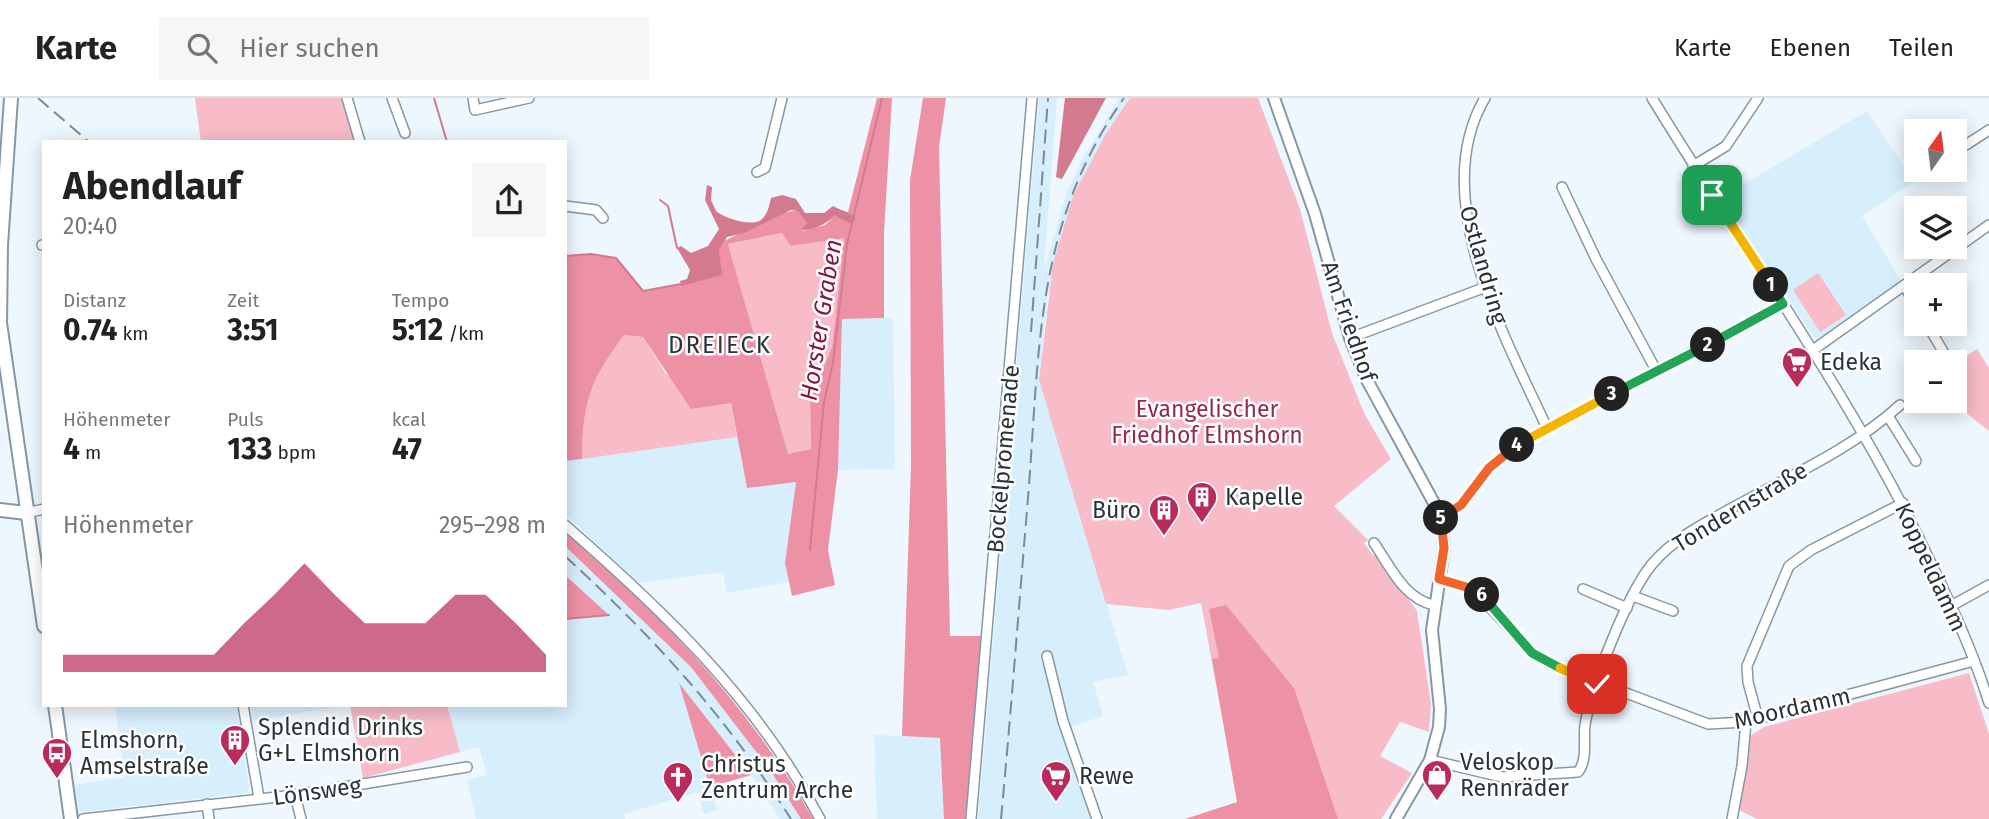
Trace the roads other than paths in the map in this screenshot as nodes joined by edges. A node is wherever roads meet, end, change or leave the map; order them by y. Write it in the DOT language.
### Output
graph roads {
  1 [pos="11,98"];
  2 [pos="347,98"];
  3 [pos="392,98"];
  4 [pos="473,98"];
  5 [pos="529,98"];
  6 [pos="782,98"];
  7 [pos="1032,98"];
  8 [pos="1274,98"];
  9 [pos="1485,98"];
  10 [pos="1652,98"];
  11 [pos="1758,98"];
  12 [pos="1989,130"];
  13 [pos="405,133"];
  14 [pos="359,140"];
  15 [pos="1967,144"];
  16 [pos="1693,166"];
  17 [pos="757,172"];
  18 [pos="1562,187"];
  19 [pos="567,206"];
  20 [pos="603,218"];
  21 [pos="1989,225"];
  22 [pos="1924,273"];
  23 [pos="1486,287"];
  24 [pos="1904,288"];
  25 [pos="1783,304"];
  26 [pos="1350,338"];
  27 [pos="1812,350"];
  28 [pos="1657,372"];
  29 [pos="1900,405"];
  30 [pos="1888,416"];
  31 [pos="1547,428"];
  32 [pos="1864,436"];
  33 [pos="1916,461"];
  34 [pos="1903,503"];
  35 [pos="0,509"];
  36 [pos="42,509"];
  37 [pos="26,513"];
  38 [pos="1441,516"];
  39 [pos="567,527"];
  40 [pos="1374,543"];
  41 [pos="1439,579"];
  42 [pos="1989,585"];
  43 [pos="1583,589"];
  44 [pos="1633,596"];
  45 [pos="1434,605"];
  46 [pos="1951,606"];
  47 [pos="1627,608"];
  48 [pos="1673,611"];
  49 [pos="42,613"];
  50 [pos="1047,656"];
  51 [pos="1974,662"];
  52 [pos="1597,684"];
  53 [pos="1987,690"];
  54 [pos="1989,703"];
  55 [pos="55,707"];
  56 [pos="243,707"];
  57 [pos="1758,719"];
  58 [pos="1746,722"];
  59 [pos="1430,760"];
  60 [pos="467,767"];
  61 [pos="295,795"];
  62 [pos="259,799"];
  63 [pos="207,804"];
  64 [pos="71,819"];
  65 [pos="83,819"];
  66 [pos="209,819"];
  67 [pos="301,819"];
  68 [pos="820,819"];
  69 [pos="971,819"];
  70 [pos="1097,819"];
  71 [pos="1396,819"];
  72 [pos="1732,819"];
  1 -- 37 [label="main road"];
  2 -- 14 [label="street"];
  3 -- 13 [label="street"];
  4 -- 5 [label="street"];
  6 -- 17 [label="street"];
  7 -- 69 [label="street, Bockelpromenade"];
  8 -- 26 [label="street, Am Friedhof"];
  9 -- 23 [label="street, Ostlandring"];
  10 -- 16 [label="street, Koppeldamm"];
  11 -- 16 [label="street"];
  12 -- 15 [label="street"];
  16 -- 25 [label="street, Koppeldamm"];
  18 -- 28 [label="street"];
  19 -- 20 [label="street"];
  21 -- 22 [label="street"];
  23 -- 26 [label="street"];
  23 -- 31 [label="street, Ostlandring"];
  24 -- 27 [label="street"];
  25 -- 27 [label="street, Koppeldamm"];
  25 -- 28 [label="street"];
  26 -- 38 [label="street, Am Friedhof"];
  27 -- 32 [label="street, Koppeldamm"];
  28 -- 31 [label="street"];
  29 -- 30 [label="street"];
  30 -- 32 [label="street"];
  30 -- 33 [label="street"];
  31 -- 38 [label="street"];
  32 -- 34 [label="street, Koppeldamm"];
  32 -- 44 [label="street, Tondernstraße"];
  34 -- 46 [label="street, Koppeldamm"];
  34 -- 57 [label="street"];
  35 -- 37 [label="main road"];
  36 -- 37 [label="street"];
  37 -- 49 [label="main road"];
  38 -- 41 [label="street, Am Friedhof"];
  39 -- 68 [label="street"];
  40 -- 45 [label="street"];
  41 -- 45 [label="street, Am Friedhof"];
  41 -- 52 [label="street, Moordamm"];
  42 -- 46 [label="street"];
  43 -- 47 [label="street"];
  44 -- 47 [label="street, Tondernstraße"];
  44 -- 48 [label="street"];
  45 -- 59 [label="street, Am Friedhof"];
  46 -- 51 [label="street, Koppeldamm"];
  47 -- 52 [label="street, Tondernstraße"];
  50 -- 70 [label="street"];
  51 -- 53 [label="street, Koppeldamm"];
  51 -- 57 [label="street, Moordamm"];
  52 -- 58 [label="street, Moordamm"];
  52 -- 59 [label="street, Tondernstraße"];
  53 -- 54 [label="street, Koppeldamm"];
  55 -- 64 [label="main road"];
  56 -- 62 [label="street"];
  57 -- 58 [label="street, Moordamm"];
  58 -- 72 [label="street"];
  59 -- 71 [label="street, Am Friedhof"];
  60 -- 61 [label="street, Lönsweg"];
  61 -- 62 [label="street, Lönsweg"];
  61 -- 67 [label="street"];
  62 -- 63 [label="street, Lönsweg"];
  63 -- 65 [label="street, Lönsweg"];
  63 -- 66 [label="street"];
}
